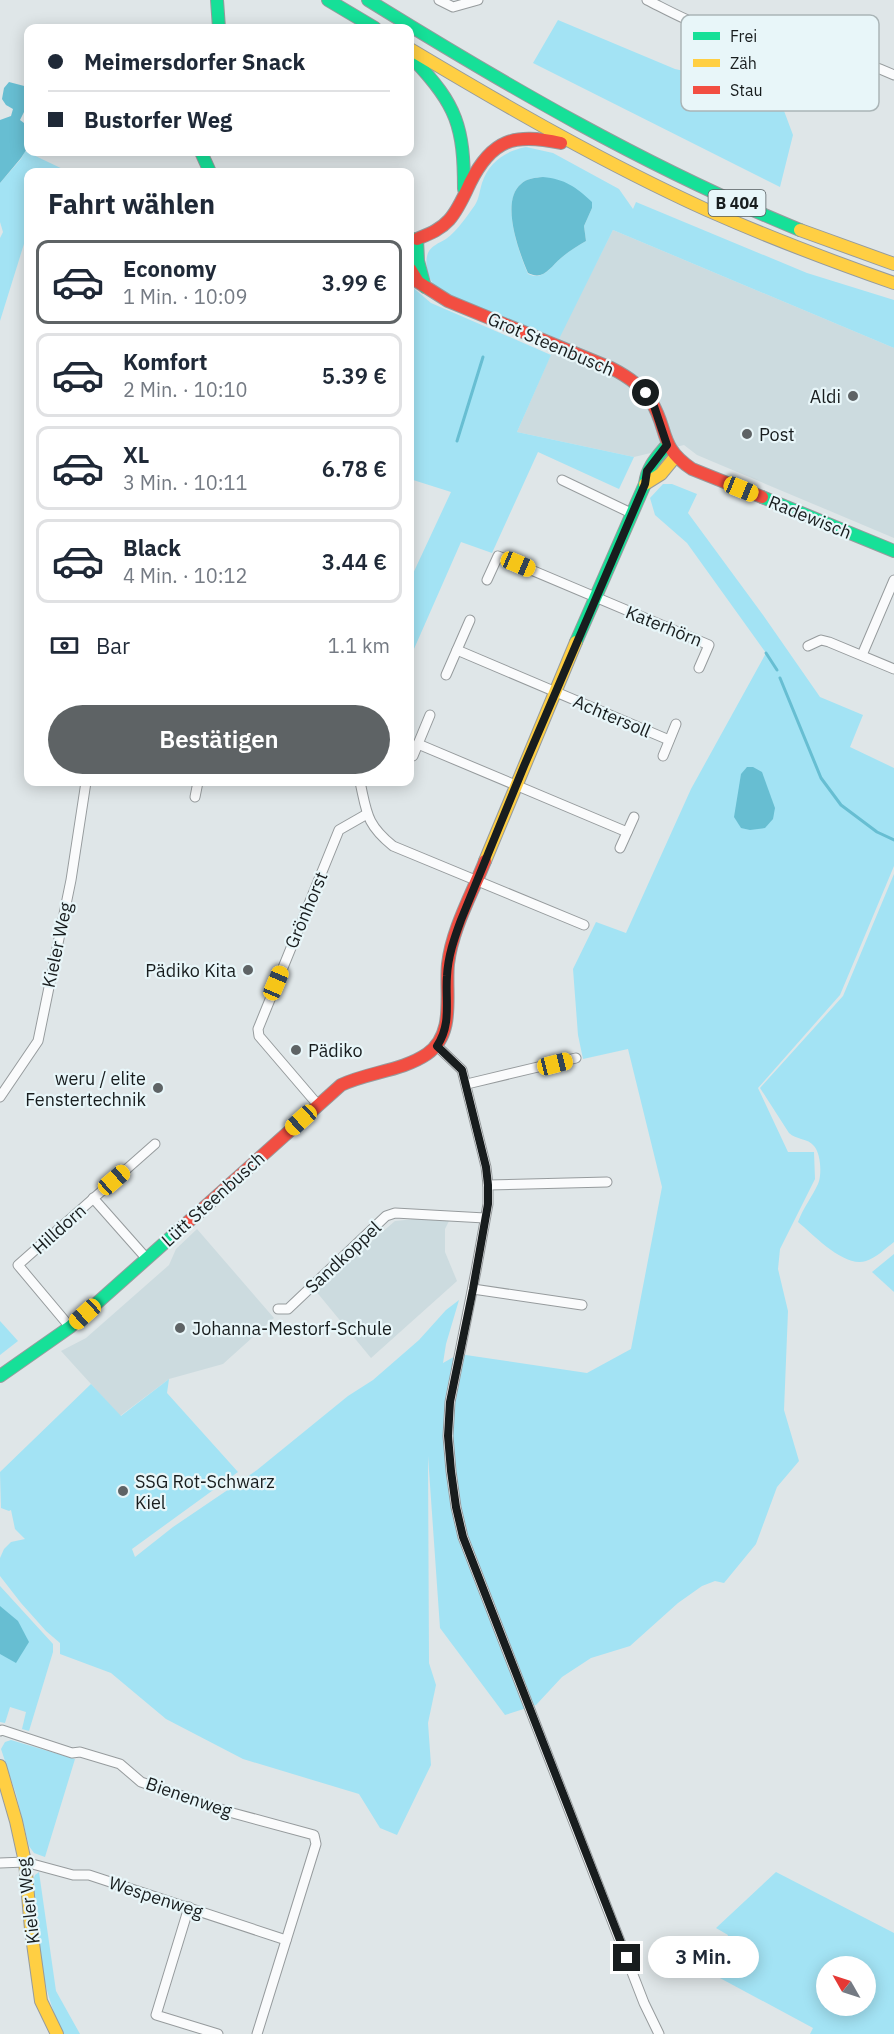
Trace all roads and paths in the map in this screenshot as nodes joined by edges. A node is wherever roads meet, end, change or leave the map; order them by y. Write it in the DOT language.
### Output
graph roads {
  1 [pos="217,0"];
  2 [pos="328,0"];
  3 [pos="368,0"];
  4 [pos="439,0"];
  5 [pos="478,0"];
  6 [pos="648,0"];
  7 [pos="681,16"];
  8 [pos="219,24"];
  9 [pos="368,24"];
  10 [pos="406,24"];
  11 [pos="414,29"];
  12 [pos="414,51"];
  13 [pos="414,59"];
  14 [pos="879,68"];
  15 [pos="894,75"];
  16 [pos="577,146"];
  17 [pos="464,192"];
  18 [pos="414,239"];
  19 [pos="414,243"];
  20 [pos="894,264"];
  21 [pos="414,278"];
  22 [pos="894,283"];
  23 [pos="425,287"];
  24 [pos="667,445"];
  25 [pos="675,457"];
  26 [pos="562,480"];
  27 [pos="645,484"];
  28 [pos="631,513"];
  29 [pos="894,551"];
  30 [pos="487,580"];
  31 [pos="894,580"];
  32 [pos="595,598"];
  33 [pos="470,620"];
  34 [pos="808,646"];
  35 [pos="457,650"];
  36 [pos="862,655"];
  37 [pos="699,668"];
  38 [pos="894,669"];
  39 [pos="446,675"];
  40 [pos="555,691"];
  41 [pos="430,715"];
  42 [pos="676,724"];
  43 [pos="669,740"];
  44 [pos="418,744"];
  45 [pos="414,754"];
  46 [pos="663,756"];
  47 [pos="516,785"];
  48 [pos="85,786"];
  49 [pos="197,786"];
  50 [pos="361,786"];
  51 [pos="195,797"];
  52 [pos="367,814"];
  53 [pos="634,817"];
  54 [pos="627,832"];
  55 [pos="620,848"];
  56 [pos="477,880"];
  57 [pos="584,925"];
  58 [pos="437,1046"];
  59 [pos="576,1058"];
  60 [pos="467,1084"];
  61 [pos="0,1097"];
  62 [pos="318,1105"];
  63 [pos="155,1144"];
  64 [pos="607,1182"];
  65 [pos="488,1185"];
  66 [pos="93,1198"];
  67 [pos="485,1218"];
  68 [pos="147,1259"];
  69 [pos="473,1289"];
  70 [pos="582,1305"];
  71 [pos="278,1309"];
  72 [pos="70,1327"];
  73 [pos="0,1376"];
  74 [pos="0,1731"];
  75 [pos="0,1766"];
  76 [pos="25,1862"];
  77 [pos="0,1863"];
  78 [pos="189,1907"];
  79 [pos="286,1940"];
  80 [pos="57,2034"];
  81 [pos="218,2034"];
  82 [pos="257,2034"];
  83 [pos="659,2034"];
  1 -- 8 [label="main road"];
  2 -- 9 [label="main road"];
  3 -- 10 [label="main road, B 404"];
  4 -- 5 [label="street"];
  6 -- 7 [label="street"];
  11 -- 20 [label="main road, B 404"];
  12 -- 16 [label="main road, B 404"];
  13 -- 17 [label="main road"];
  14 -- 15 [label="street"];
  16 -- 17 [label="main road"];
  16 -- 22 [label="main road, B 404"];
  17 -- 18 [label="main road"];
  19 -- 23 [label="main road"];
  21 -- 23 [label="main road, Grot Steenbusch"];
  23 -- 24 [label="main road, Grot Steenbusch"];
  24 -- 25 [label="main road, Radewisch"];
  24 -- 27 [label="main road"];
  25 -- 27 [label="main road"];
  25 -- 29 [label="main road, Radewisch"];
  26 -- 28 [label="street"];
  27 -- 28 [label="main road"];
  28 -- 32 [label="main road"];
  30 -- 32 [label="street"];
  31 -- 36 [label="street"];
  32 -- 37 [label="street, Katerhörn"];
  32 -- 40 [label="main road"];
  33 -- 35 [label="street"];
  34 -- 36 [label="street"];
  35 -- 39 [label="street"];
  35 -- 40 [label="street, Achtersoll"];
  36 -- 38 [label="street"];
  40 -- 43 [label="street, Achtersoll"];
  40 -- 47 [label="main road"];
  41 -- 44 [label="street"];
  42 -- 43 [label="street"];
  43 -- 46 [label="street"];
  44 -- 45 [label="street"];
  44 -- 47 [label="street"];
  47 -- 54 [label="street"];
  47 -- 56 [label="main road"];
  48 -- 61 [label="street, Kieler Weg"];
  49 -- 51 [label="street"];
  50 -- 52 [label="street"];
  52 -- 56 [label="street"];
  52 -- 62 [label="street, Grönhorst"];
  53 -- 54 [label="street"];
  54 -- 55 [label="street"];
  56 -- 57 [label="street"];
  56 -- 58 [label="main road"];
  58 -- 60 [label="street"];
  58 -- 62 [label="main road, Lütt Steenbusch"];
  59 -- 60 [label="street"];
  60 -- 65 [label="street"];
  62 -- 68 [label="main road, Lütt Steenbusch"];
  63 -- 66 [label="street, Hilldorn"];
  64 -- 65 [label="street"];
  65 -- 67 [label="street"];
  66 -- 68 [label="street"];
  66 -- 72 [label="street, Hilldorn"];
  67 -- 69 [label="street"];
  67 -- 71 [label="street, Sandkoppel"];
  68 -- 72 [label="main road, Lütt Steenbusch"];
  69 -- 70 [label="street"];
  69 -- 83 [label="street"];
  72 -- 73 [label="main road, Lütt Steenbusch"];
  74 -- 79 [label="street, Bienenweg"];
  75 -- 76 [label="main road, Kieler Weg"];
  76 -- 77 [label="street, Wespenweg"];
  76 -- 78 [label="street, Wespenweg"];
  76 -- 80 [label="main road, Kieler Weg"];
  78 -- 79 [label="street, Wespenweg"];
  78 -- 81 [label="street"];
  79 -- 82 [label="street"];
}
